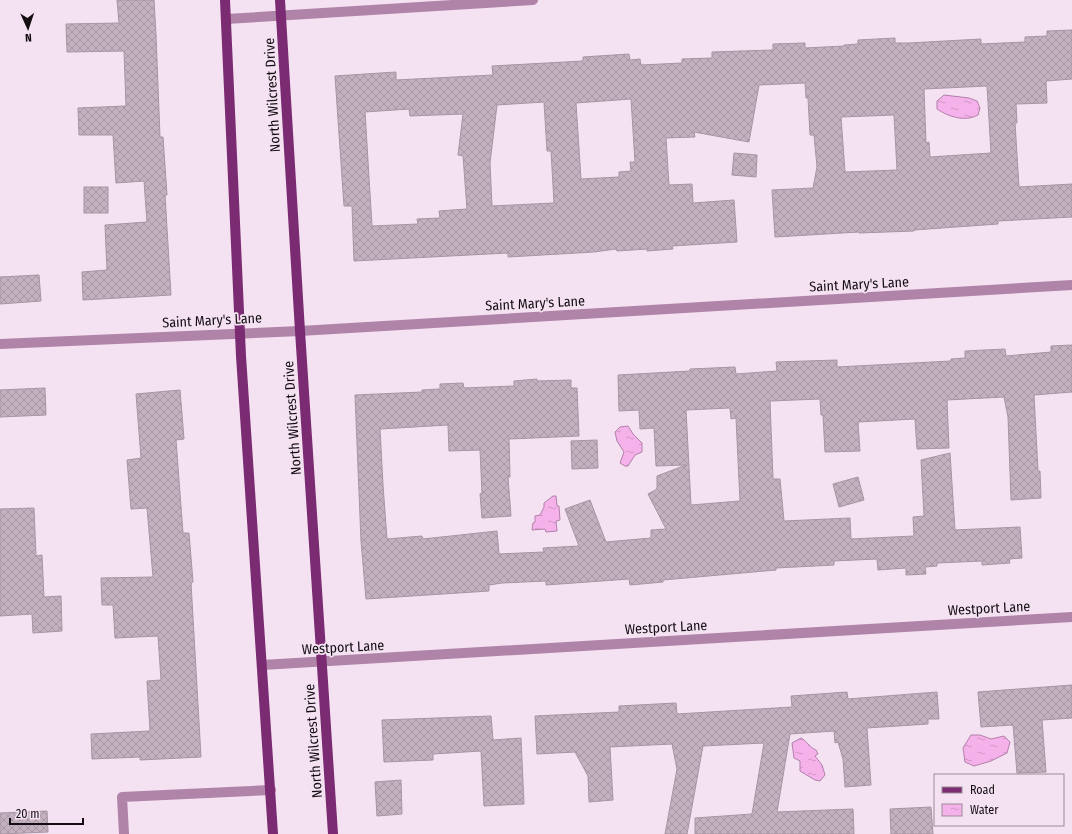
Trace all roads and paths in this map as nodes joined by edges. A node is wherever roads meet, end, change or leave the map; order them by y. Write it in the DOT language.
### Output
graph roads {
  1 [pos="225,0"];
  2 [pos="280,0"];
  3 [pos="532,0"];
  4 [pos="281,15"];
  5 [pos="226,19"];
  6 [pos="1072,285"];
  7 [pos="300,330"];
  8 [pos="240,333"];
  9 [pos="0,344"];
  10 [pos="1072,617"];
  11 [pos="322,662"];
  12 [pos="262,665"];
  13 [pos="271,790"];
  14 [pos="124,834"];
  15 [pos="273,834"];
  16 [pos="333,834"];
  1 -- 5 [label="main road"];
  2 -- 4 [label="main road, North Wilcrest Drive"];
  3 -- 4 [label="street"];
  4 -- 5 [label="street"];
  4 -- 7 [label="main road, North Wilcrest Drive"];
  5 -- 8 [label="main road"];
  6 -- 7 [label="street, Saint Mary's Lane"];
  7 -- 8 [label="street, Saint Mary's Lane"];
  7 -- 11 [label="main road, North Wilcrest Drive"];
  8 -- 9 [label="street, Saint Mary's Lane"];
  8 -- 12 [label="main road"];
  10 -- 11 [label="street, Westport Lane"];
  11 -- 12 [label="street, Westport Lane"];
  11 -- 16 [label="main road, North Wilcrest Drive"];
  12 -- 13 [label="main road"];
  13 -- 14 [label="street"];
  13 -- 15 [label="main road"];
}
